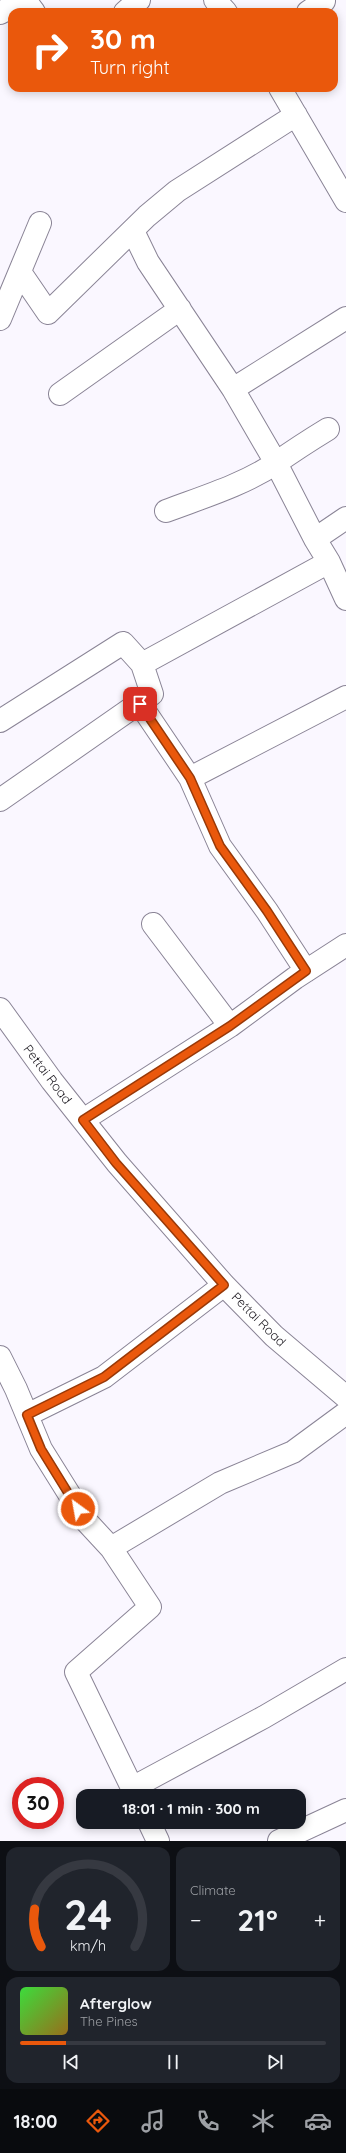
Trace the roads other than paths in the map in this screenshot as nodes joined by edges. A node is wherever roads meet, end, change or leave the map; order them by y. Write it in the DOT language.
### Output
graph roads {
  1 [pos="139,0"];
  2 [pos="215,0"];
  3 [pos="10,8"];
  4 [pos="31,8"];
  5 [pos="130,8"];
  6 [pos="222,8"];
  7 [pos="282,92"];
  8 [pos="296,115"];
  9 [pos="346,201"];
  10 [pos="40,223"];
  11 [pos="133,231"];
  12 [pos="20,272"];
  13 [pos="180,309"];
  14 [pos="346,318"];
  15 [pos="0,319"];
  16 [pos="233,389"];
  17 [pos="60,394"];
  18 [pos="328,429"];
  19 [pos="276,463"];
  20 [pos="166,511"];
  21 [pos="346,518"];
  22 [pos="315,539"];
  23 [pos="329,562"];
  24 [pos="346,599"];
  25 [pos="142,664"];
  26 [pos="346,697"];
  27 [pos="140,704"];
  28 [pos="0,721"];
  29 [pos="190,778"];
  30 [pos="0,800"];
  31 [pos="153,924"];
  32 [pos="346,945"];
  33 [pos="306,971"];
  34 [pos="0,1009"];
  35 [pos="230,1026"];
  36 [pos="83,1120"];
  37 [pos="224,1285"];
  38 [pos="0,1357"];
  39 [pos="346,1397"];
  40 [pos="346,1413"];
  41 [pos="27,1415"];
  42 [pos="111,1548"];
  43 [pos="346,1669"];
  44 [pos="133,1789"];
  45 [pos="139,1789"];
  46 [pos="346,1810"];
  47 [pos="152,1829"];
  48 [pos="158,1841"];
  49 [pos="279,1841"];
  1 -- 5 [label="street"];
  2 -- 6 [label="street"];
  3 -- 4 [label="street"];
  7 -- 8 [label="street"];
  8 -- 9 [label="street"];
  8 -- 11 [label="street"];
  10 -- 12 [label="street"];
  11 -- 12 [label="street"];
  11 -- 13 [label="street"];
  12 -- 15 [label="street"];
  13 -- 16 [label="street"];
  13 -- 17 [label="street"];
  14 -- 16 [label="street"];
  16 -- 19 [label="street"];
  18 -- 19 [label="street"];
  19 -- 20 [label="street"];
  19 -- 22 [label="street"];
  21 -- 22 [label="street"];
  22 -- 23 [label="street"];
  23 -- 24 [label="street"];
  23 -- 25 [label="street"];
  25 -- 27 [label="street"];
  25 -- 28 [label="street"];
  26 -- 29 [label="street"];
  27 -- 29 [label="street"];
  27 -- 30 [label="street"];
  29 -- 33 [label="street"];
  31 -- 35 [label="street"];
  32 -- 33 [label="street"];
  33 -- 35 [label="street"];
  34 -- 36 [label="street, Pettai Road"];
  35 -- 36 [label="street"];
  36 -- 37 [label="street, Pettai Road"];
  37 -- 39 [label="street, Pettai Road"];
  37 -- 41 [label="street"];
  38 -- 41 [label="street"];
  40 -- 42 [label="street"];
  41 -- 42 [label="street"];
  42 -- 44 [label="street"];
  43 -- 45 [label="street"];
  46 -- 49 [label="street"];
  47 -- 48 [label="street"];
}
